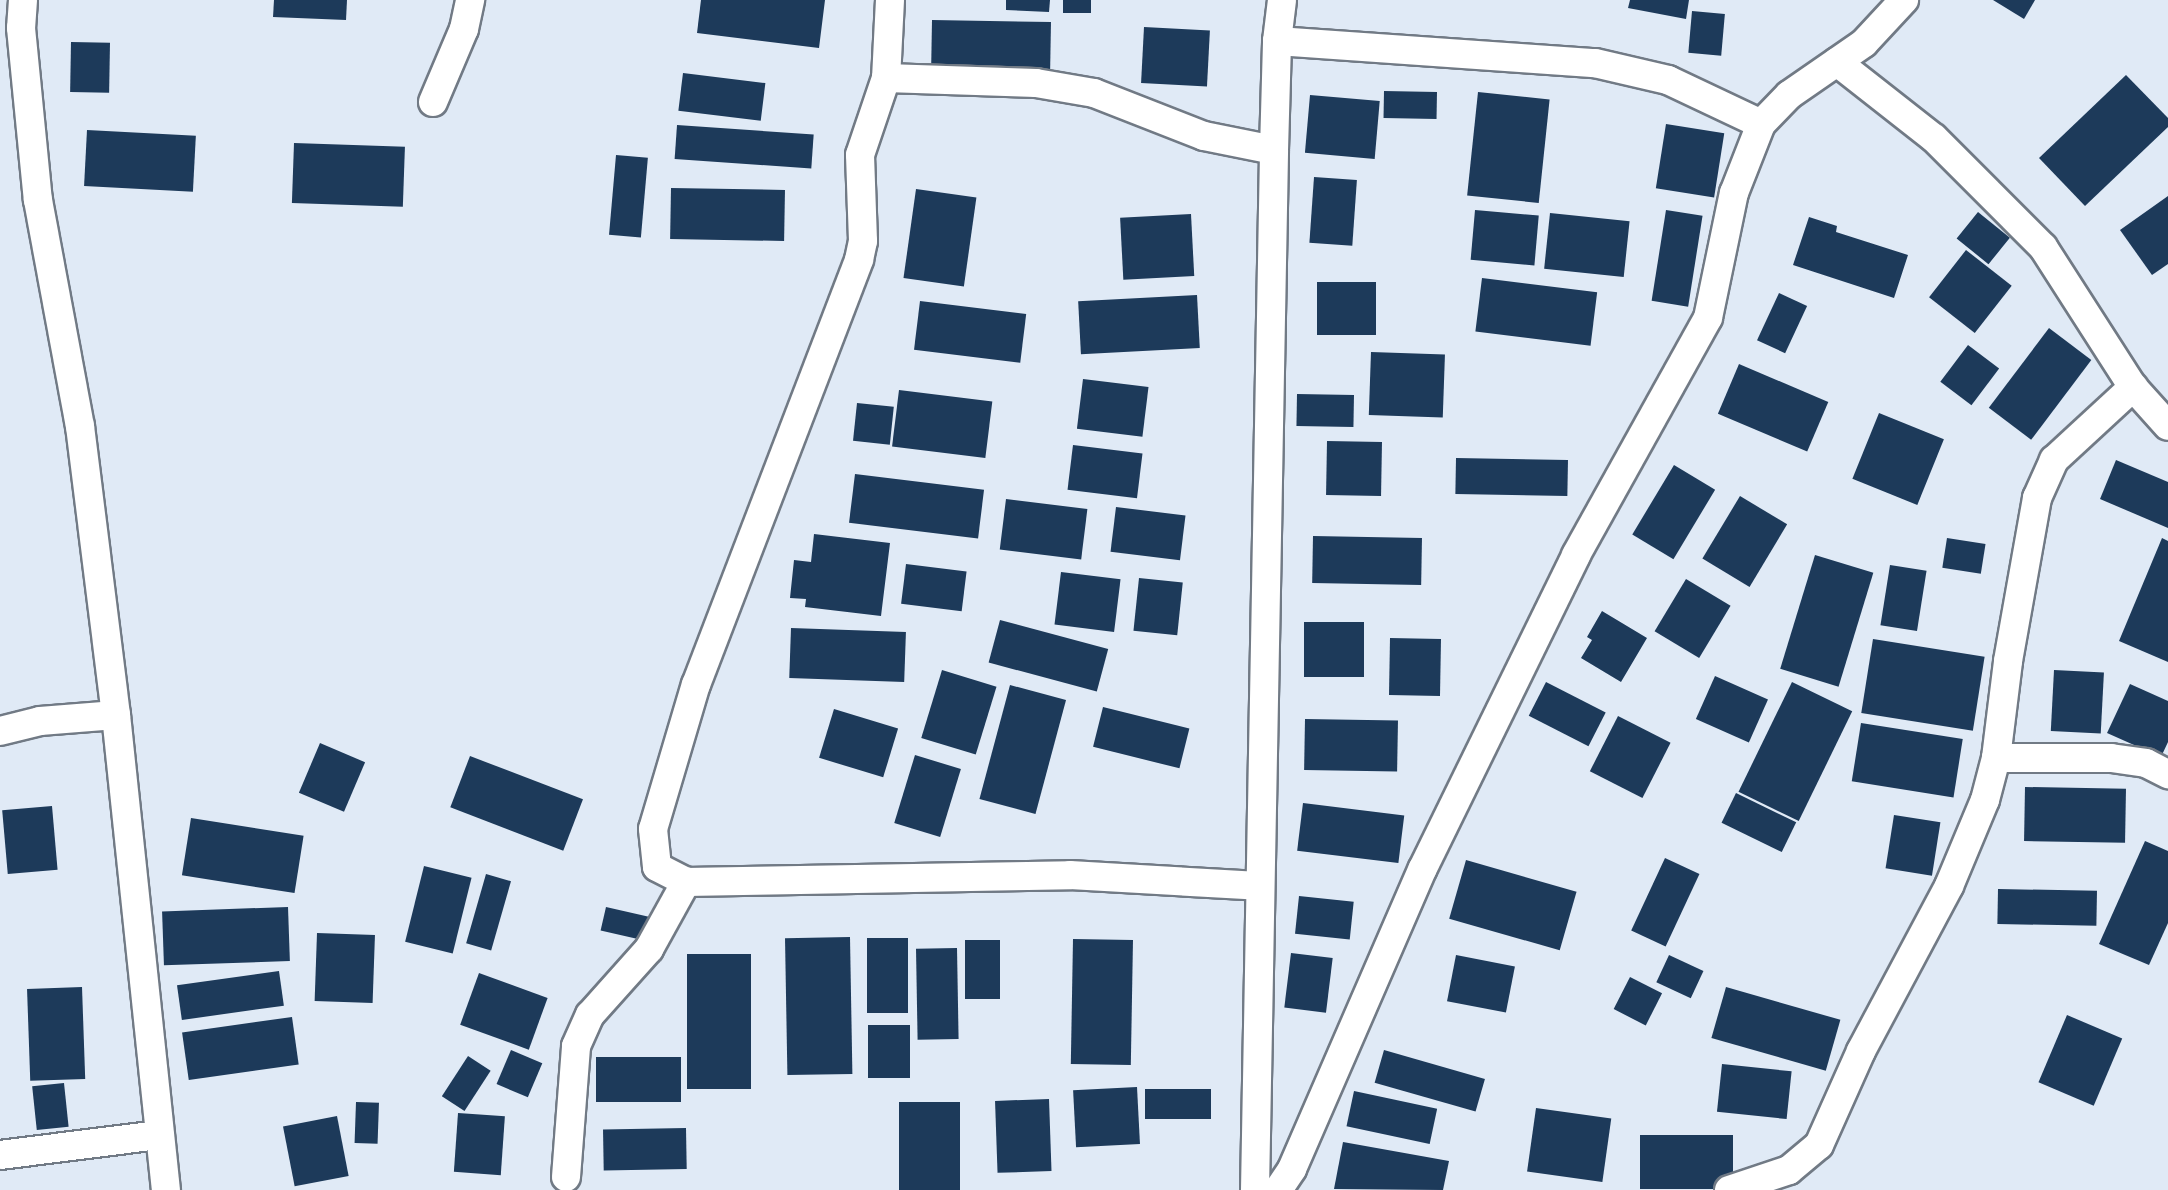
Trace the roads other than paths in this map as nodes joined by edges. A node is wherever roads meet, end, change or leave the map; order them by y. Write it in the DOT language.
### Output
graph roads {
  1 [pos="470,0"];
  2 [pos="890,0"];
  3 [pos="1282,0"];
  4 [pos="1904,0"];
  5 [pos="15,18"];
  6 [pos="1277,41"];
  7 [pos="1837,62"];
  8 [pos="886,78"];
  9 [pos="433,102"];
  10 [pos="1761,124"];
  11 [pos="1274,150"];
  12 [pos="2133,387"];
  13 [pos="2168,426"];
  14 [pos="117,715"];
  15 [pos="0,731"];
  16 [pos="1996,758"];
  17 [pos="2168,774"];
  18 [pos="686,882"];
  19 [pos="1259,886"];
  20 [pos="158,1135"];
  21 [pos="0,1155"];
  22 [pos="566,1177"];
  23 [pos="166,1190"];
  24 [pos="1255,1190"];
  25 [pos="1278,1190"];
  26 [pos="1730,1190"];
  1 -- 9 [label="street"];
  2 -- 8 [label="street"];
  3 -- 6 [label="street"];
  4 -- 7 [label="street"];
  5 -- 14 [label="street"];
  6 -- 10 [label="street"];
  6 -- 11 [label="street"];
  7 -- 10 [label="street"];
  7 -- 12 [label="street"];
  8 -- 11 [label="street"];
  8 -- 18 [label="street"];
  10 -- 25 [label="street"];
  11 -- 19 [label="street"];
  12 -- 13 [label="street"];
  12 -- 16 [label="street"];
  14 -- 15 [label="street"];
  14 -- 20 [label="street"];
  16 -- 17 [label="street"];
  16 -- 26 [label="street"];
  18 -- 19 [label="street"];
  18 -- 22 [label="street"];
  19 -- 24 [label="street"];
  20 -- 21 [label="street"];
  20 -- 23 [label="street"];
}
